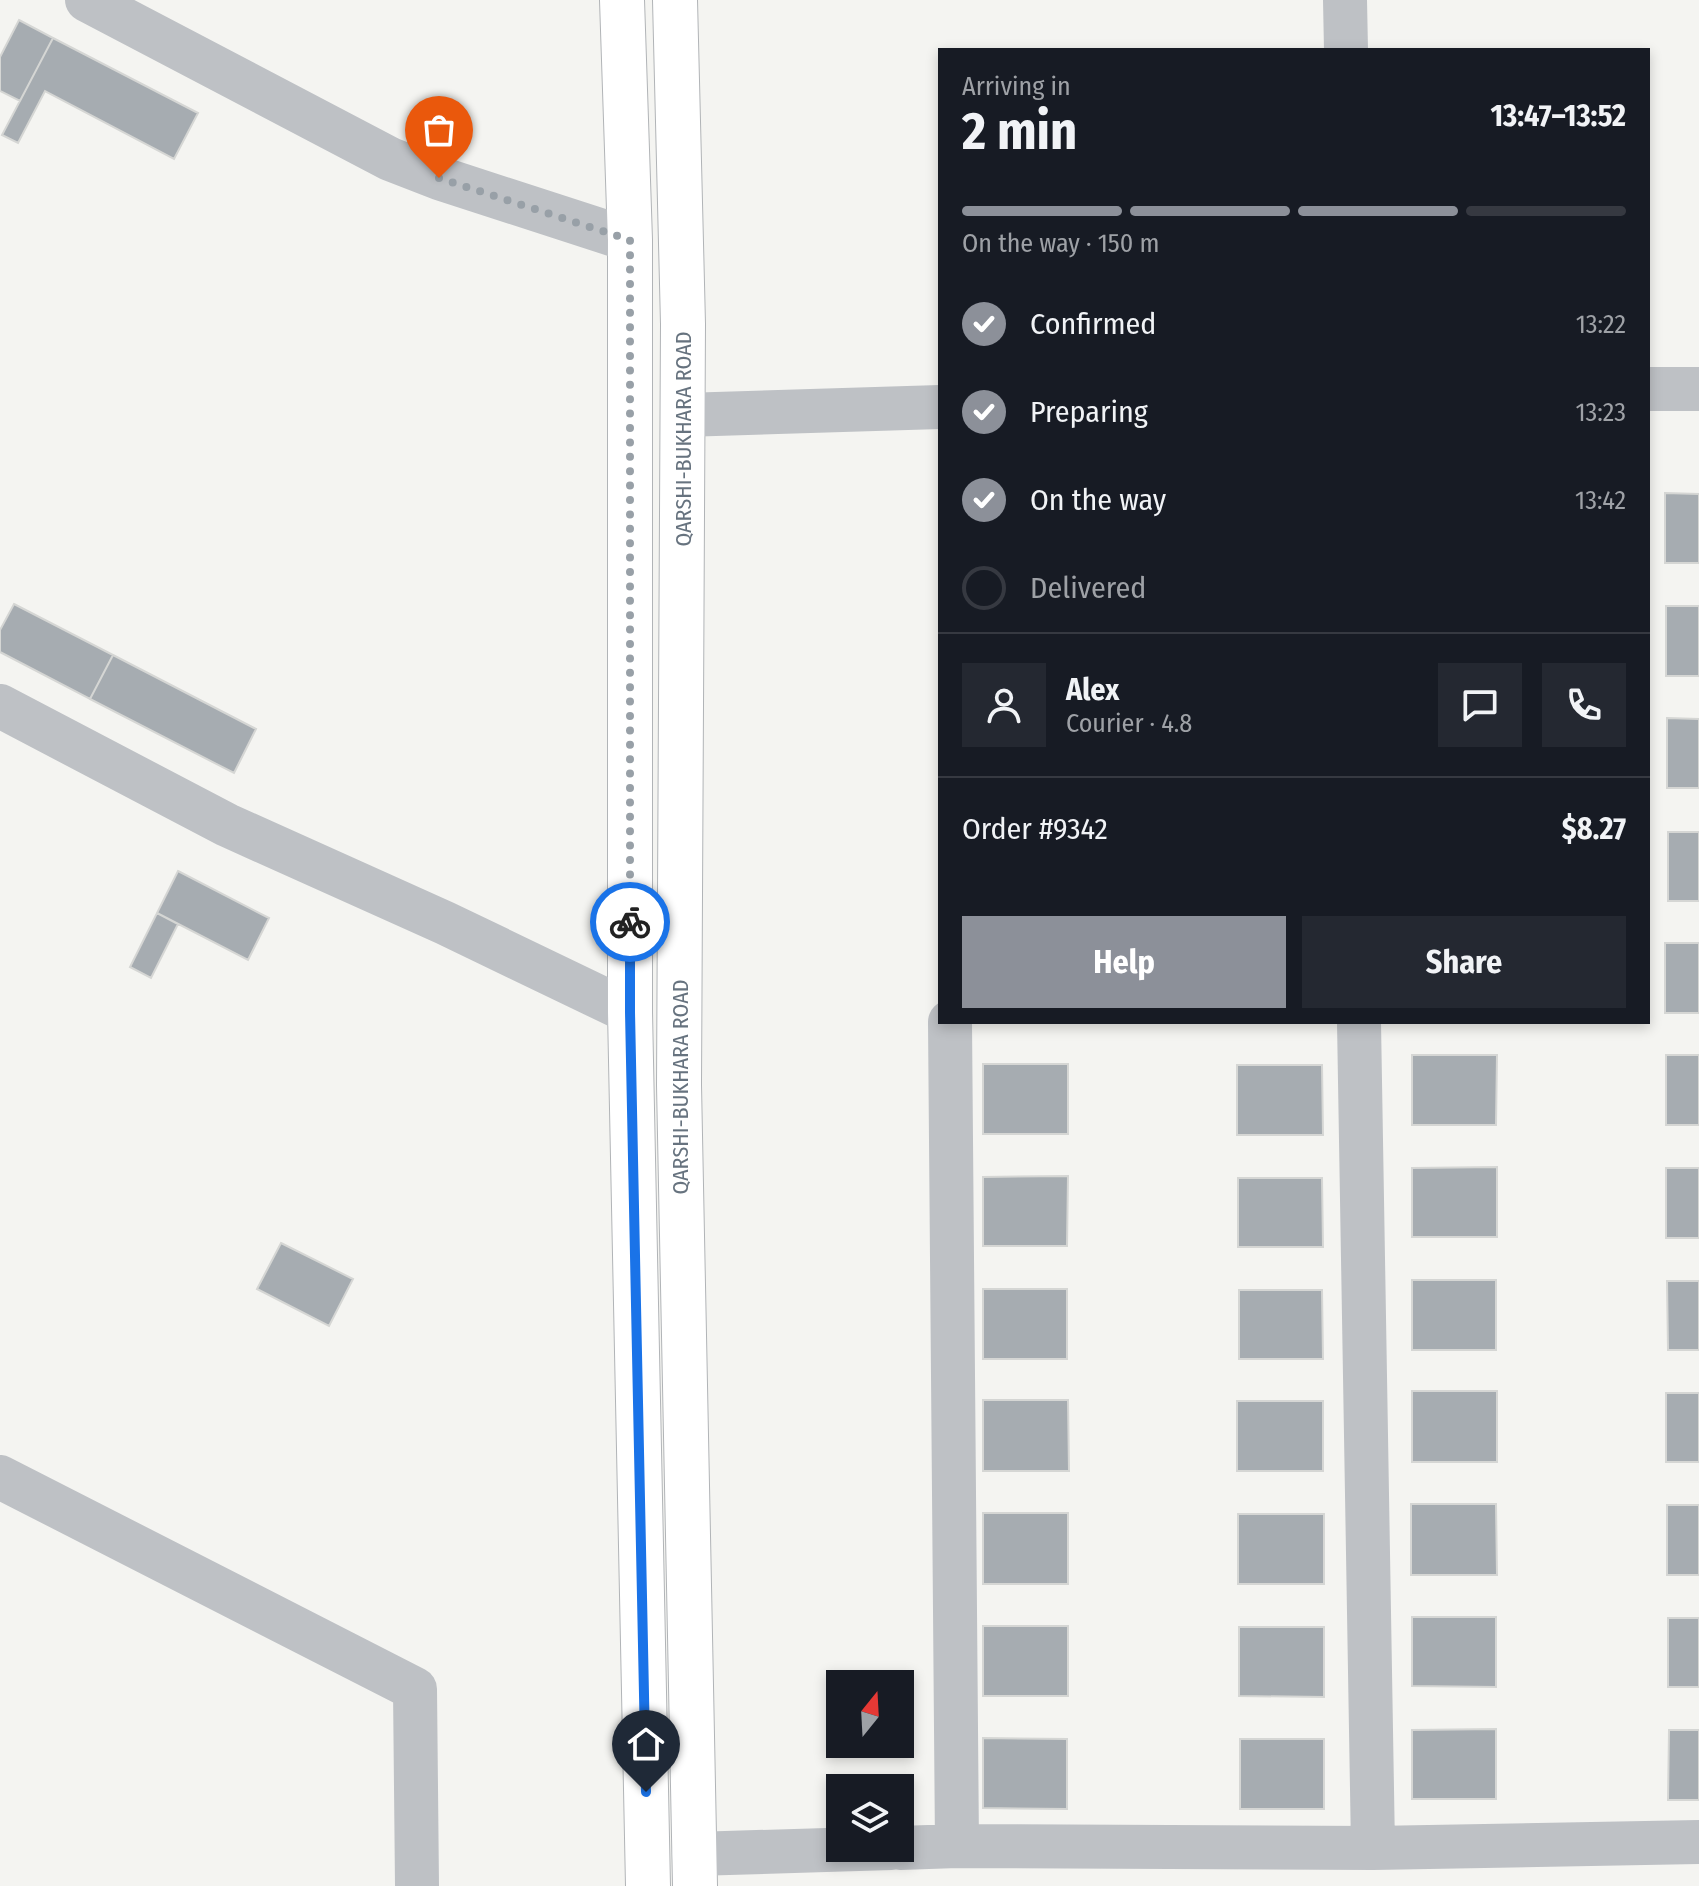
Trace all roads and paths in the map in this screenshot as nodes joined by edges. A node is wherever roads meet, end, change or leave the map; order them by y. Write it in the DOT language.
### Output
graph roads {
  1 [pos="87,0"];
  2 [pos="622,0"];
  3 [pos="675,0"];
  4 [pos="1345,0"];
  5 [pos="1346,48"];
  6 [pos="630,240"];
  7 [pos="1650,389"];
  8 [pos="1699,389"];
  9 [pos="938,407"];
  10 [pos="683,415"];
  11 [pos="0,706"];
  12 [pos="630,1012"];
  13 [pos="950,1024"];
  14 [pos="1359,1024"];
  15 [pos="0,1477"];
  16 [pos="1699,1842"];
  17 [pos="957,1846"];
  18 [pos="914,1848"];
  19 [pos="1373,1848"];
  20 [pos="826,1855"];
  21 [pos="694,1870"];
  22 [pos="417,1886"];
  23 [pos="648,1886"];
  1 -- 6 [label="street"];
  2 -- 6 [label="highway"];
  3 -- 10 [label="highway, QARSHI-BUKHARA ROAD"];
  4 -- 5 [label="street"];
  6 -- 12 [label="highway"];
  7 -- 8 [label="street"];
  9 -- 10 [label="street"];
  10 -- 21 [label="highway, QARSHI-BUKHARA ROAD"];
  11 -- 12 [label="street"];
  12 -- 23 [label="highway"];
  13 -- 17 [label="street"];
  14 -- 19 [label="street"];
  15 -- 22 [label="street"];
  16 -- 19 [label="street"];
  17 -- 18 [label="street"];
  17 -- 19 [label="street"];
  20 -- 21 [label="street"];
}
